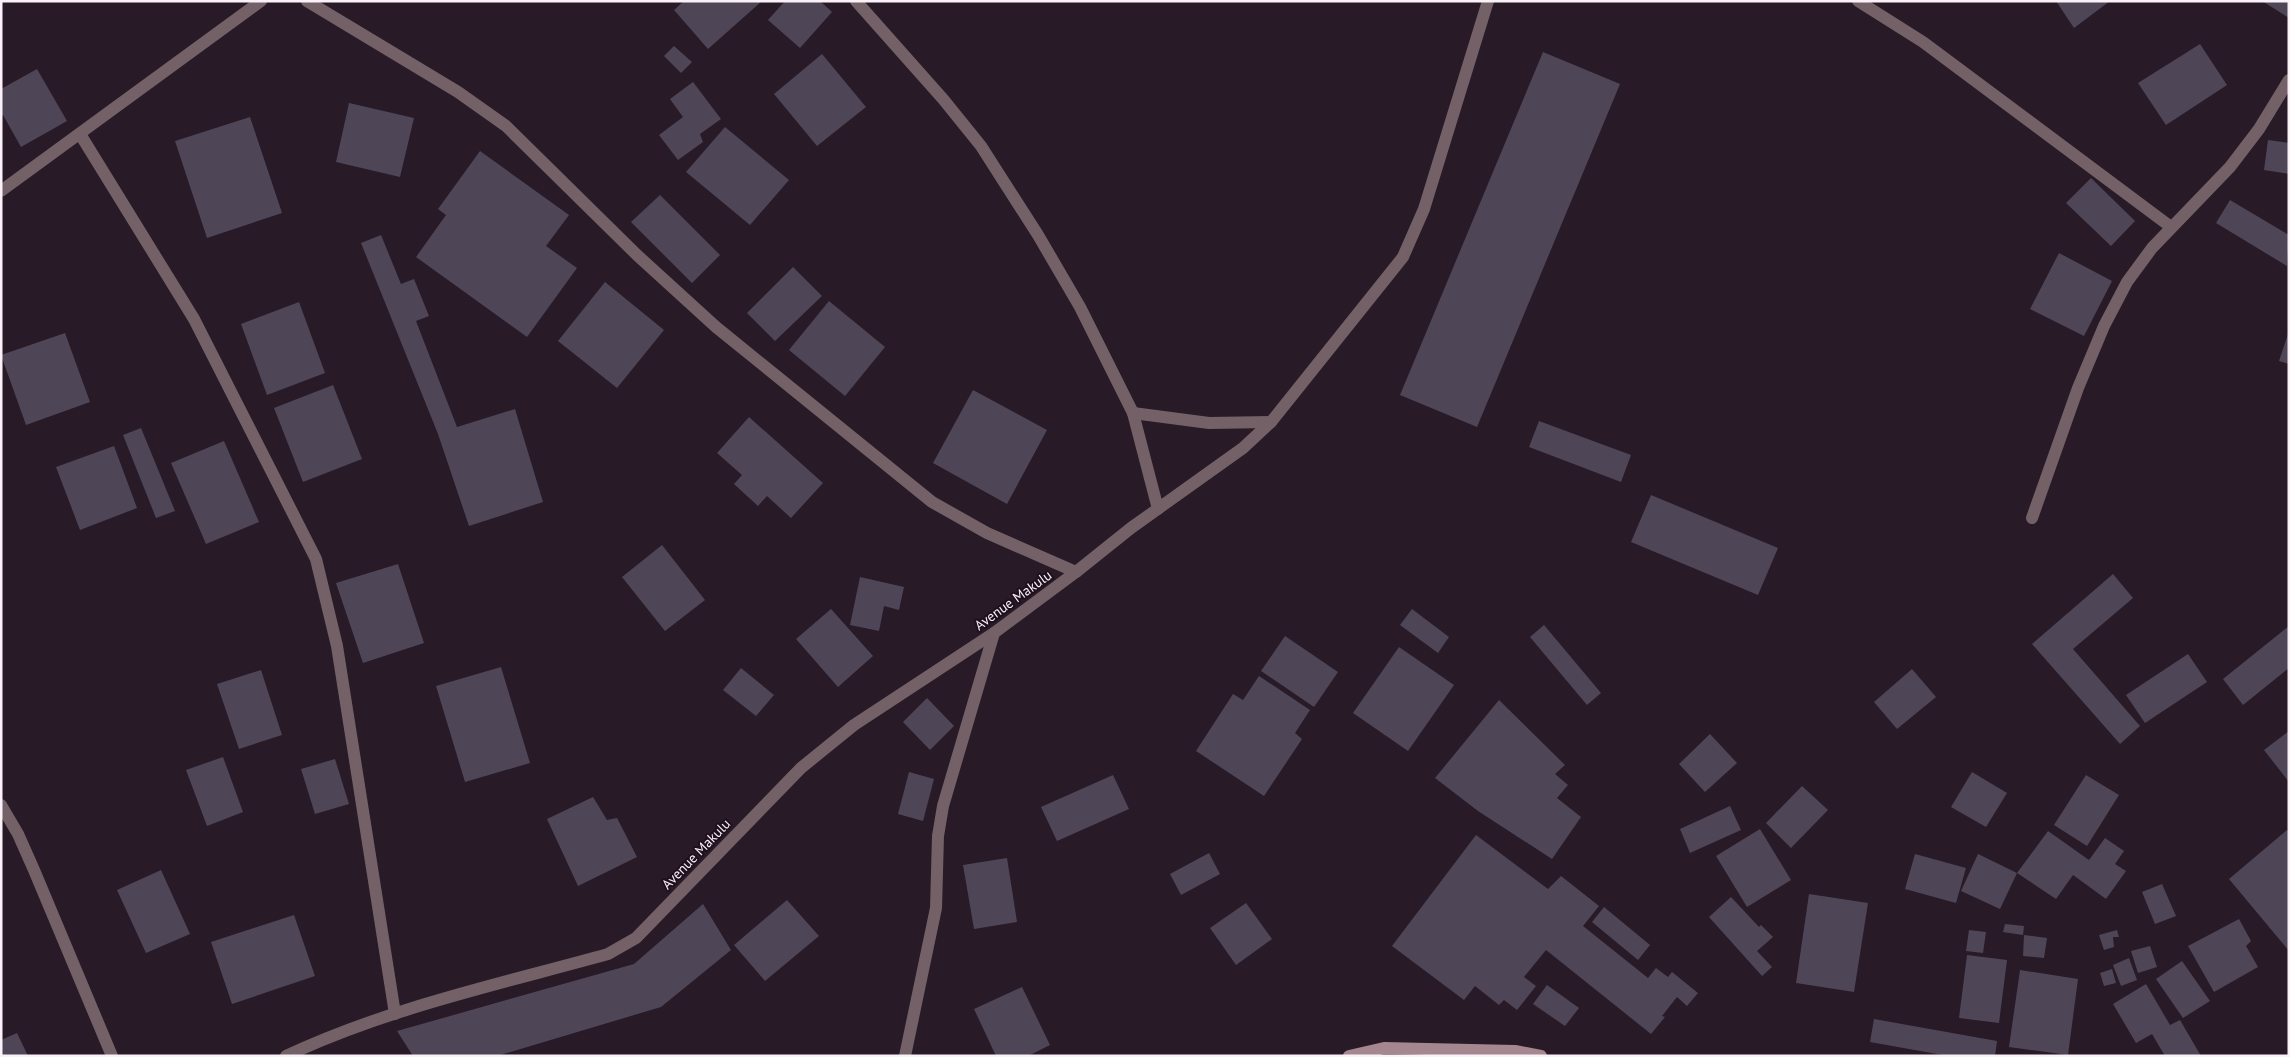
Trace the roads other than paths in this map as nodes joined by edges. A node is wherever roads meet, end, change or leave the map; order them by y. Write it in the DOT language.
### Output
graph roads {
  1 [pos="261,1"];
  2 [pos="308,1"];
  3 [pos="856,1"];
  4 [pos="1488,1"];
  5 [pos="1858,1"];
  6 [pos="2289,80"];
  7 [pos="80,134"];
  8 [pos="1,191"];
  9 [pos="2172,227"];
  10 [pos="1133,413"];
  11 [pos="1271,422"];
  12 [pos="1158,509"];
  13 [pos="2032,518"];
  14 [pos="1076,572"];
  15 [pos="994,633"];
  16 [pos="1,806"];
  17 [pos="395,1014"];
  18 [pos="112,1056"];
  19 [pos="286,1056"];
  20 [pos="905,1056"];
  21 [pos="1349,1056"];
  22 [pos="1541,1056"];
  1 -- 7 [label="street"];
  2 -- 14 [label="street"];
  3 -- 10 [label="street"];
  4 -- 11 [label="street, Avenue Makulu"];
  5 -- 9 [label="street"];
  6 -- 9 [label="street"];
  7 -- 8 [label="street"];
  7 -- 17 [label="street"];
  9 -- 13 [label="street"];
  10 -- 11 [label="street"];
  10 -- 12 [label="street"];
  11 -- 12 [label="street, Avenue Makulu"];
  12 -- 14 [label="street, Avenue Makulu"];
  14 -- 15 [label="street, Avenue Makulu"];
  15 -- 17 [label="street, Avenue Makulu"];
  15 -- 20 [label="street"];
  16 -- 18 [label="street"];
  17 -- 19 [label="street, Avenue Makulu"];
  21 -- 22 [label="main road"];
}
